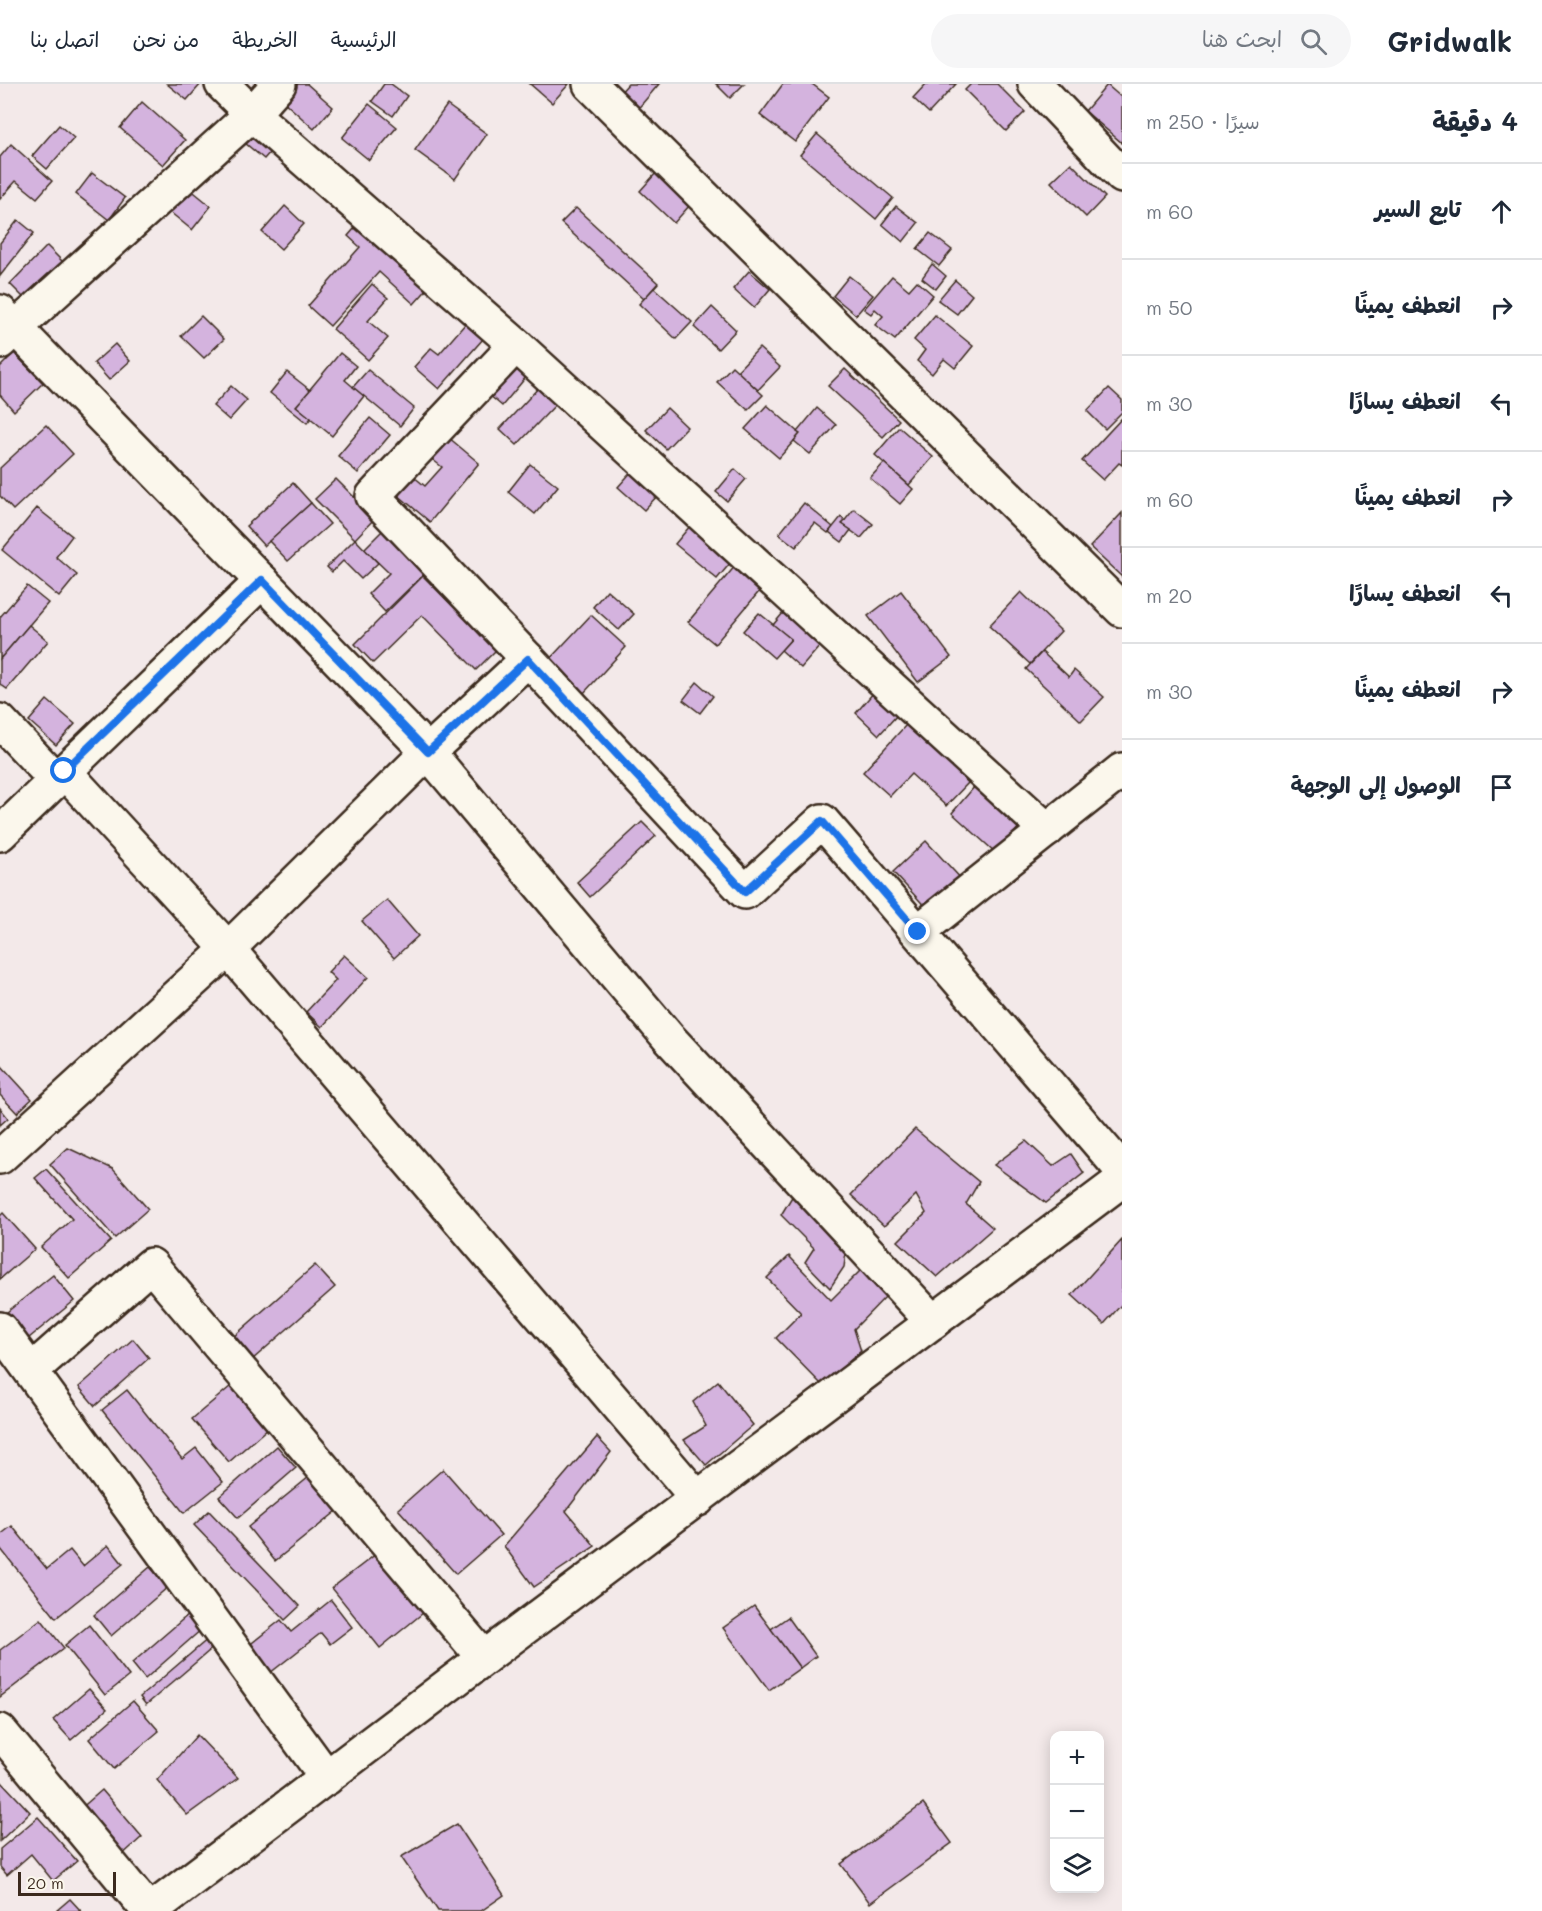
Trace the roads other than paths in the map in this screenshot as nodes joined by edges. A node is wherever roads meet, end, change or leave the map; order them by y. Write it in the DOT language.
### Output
graph roads {
  1 [pos="222,84"];
  2 [pos="279,84"];
  3 [pos="590,84"];
  4 [pos="1035,84"];
  5 [pos="252,114"];
  6 [pos="1122,176"];
  7 [pos="5,327"];
  8 [pos="516,345"];
  9 [pos="262,580"];
  10 [pos="1122,610"];
  11 [pos="528,659"];
  12 [pos="0,721"];
  13 [pos="428,752"];
  14 [pos="1122,770"];
  15 [pos="60,775"];
  16 [pos="1047,830"];
  17 [pos="0,834"];
  18 [pos="918,932"];
  19 [pos="228,949"];
  20 [pos="0,1157"];
  21 [pos="1122,1170"];
  22 [pos="1122,1180"];
  23 [pos="933,1322"];
  24 [pos="0,1329"];
  25 [pos="31,1371"];
  26 [pos="698,1499"];
  27 [pos="484,1658"];
  28 [pos="0,1731"];
  29 [pos="327,1778"];
  30 [pos="149,1911"];
  1 -- 5 [label="street"];
  2 -- 5 [label="street"];
  3 -- 10 [label="street"];
  4 -- 6 [label="street"];
  5 -- 7 [label="street"];
  5 -- 8 [label="street"];
  7 -- 9 [label="street"];
  8 -- 11 [label="street"];
  8 -- 16 [label="street"];
  9 -- 13 [label="street"];
  9 -- 15 [label="street"];
  11 -- 13 [label="street"];
  11 -- 18 [label="street"];
  12 -- 15 [label="street"];
  13 -- 19 [label="street"];
  13 -- 23 [label="street"];
  14 -- 16 [label="street"];
  15 -- 17 [label="street"];
  15 -- 19 [label="street"];
  16 -- 18 [label="street"];
  18 -- 21 [label="street"];
  19 -- 20 [label="street"];
  19 -- 26 [label="street"];
  22 -- 23 [label="street"];
  23 -- 26 [label="street"];
  24 -- 25 [label="street"];
  25 -- 27 [label="street"];
  25 -- 29 [label="street"];
  26 -- 27 [label="street"];
  27 -- 29 [label="street"];
  28 -- 30 [label="street"];
  29 -- 30 [label="street"];
}
